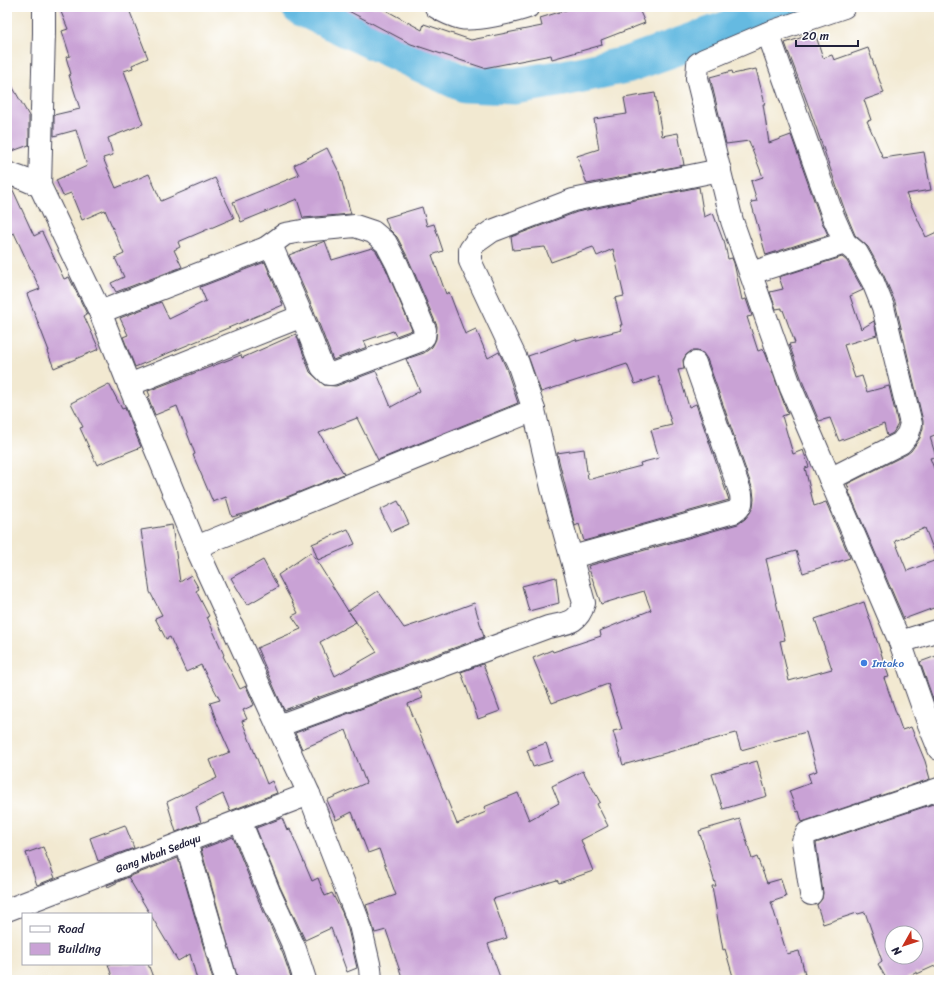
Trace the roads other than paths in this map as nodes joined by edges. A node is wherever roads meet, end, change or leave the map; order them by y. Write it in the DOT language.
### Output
graph roads {
  1 [pos="44,7"];
  2 [pos="436,7"];
  3 [pos="528,7"];
  4 [pos="844,7"];
  5 [pos="768,33"];
  6 [pos="720,170"];
  7 [pos="7,173"];
  8 [pos="40,186"];
  9 [pos="845,243"];
  10 [pos="266,248"];
  11 [pos="751,273"];
  12 [pos="100,312"];
  13 [pos="302,316"];
  14 [pos="695,363"];
  15 [pos="129,385"];
  16 [pos="534,410"];
  17 [pos="830,479"];
  18 [pos="196,547"];
  19 [pos="572,557"];
  20 [pos="939,630"];
  21 [pos="900,642"];
  22 [pos="278,726"];
  23 [pos="939,749"];
  24 [pos="939,789"];
  25 [pos="309,794"];
  26 [pos="240,821"];
  27 [pos="186,842"];
  28 [pos="811,894"];
  29 [pos="7,910"];
  30 [pos="226,980"];
  31 [pos="306,980"];
  32 [pos="371,980"];
  1 -- 8 [label="street"];
  2 -- 3 [label="street"];
  4 -- 5 [label="street"];
  5 -- 6 [label="street"];
  5 -- 9 [label="street"];
  6 -- 11 [label="street"];
  6 -- 16 [label="street"];
  7 -- 8 [label="street"];
  8 -- 12 [label="street"];
  9 -- 11 [label="street"];
  9 -- 17 [label="street"];
  10 -- 12 [label="street"];
  10 -- 13 [label="street"];
  10 -- 13 [label="street"];
  11 -- 17 [label="street"];
  12 -- 15 [label="street"];
  13 -- 15 [label="street"];
  14 -- 19 [label="street"];
  15 -- 18 [label="street"];
  16 -- 18 [label="street"];
  16 -- 19 [label="street"];
  17 -- 21 [label="street"];
  18 -- 22 [label="street"];
  19 -- 22 [label="street"];
  20 -- 21 [label="street"];
  21 -- 23 [label="street"];
  22 -- 25 [label="street"];
  24 -- 28 [label="street"];
  25 -- 26 [label="street, Gang Mbah Sedayu"];
  25 -- 32 [label="street"];
  26 -- 27 [label="street, Gang Mbah Sedayu"];
  26 -- 31 [label="street"];
  27 -- 29 [label="street, Gang Mbah Sedayu"];
  27 -- 30 [label="street"];
}
